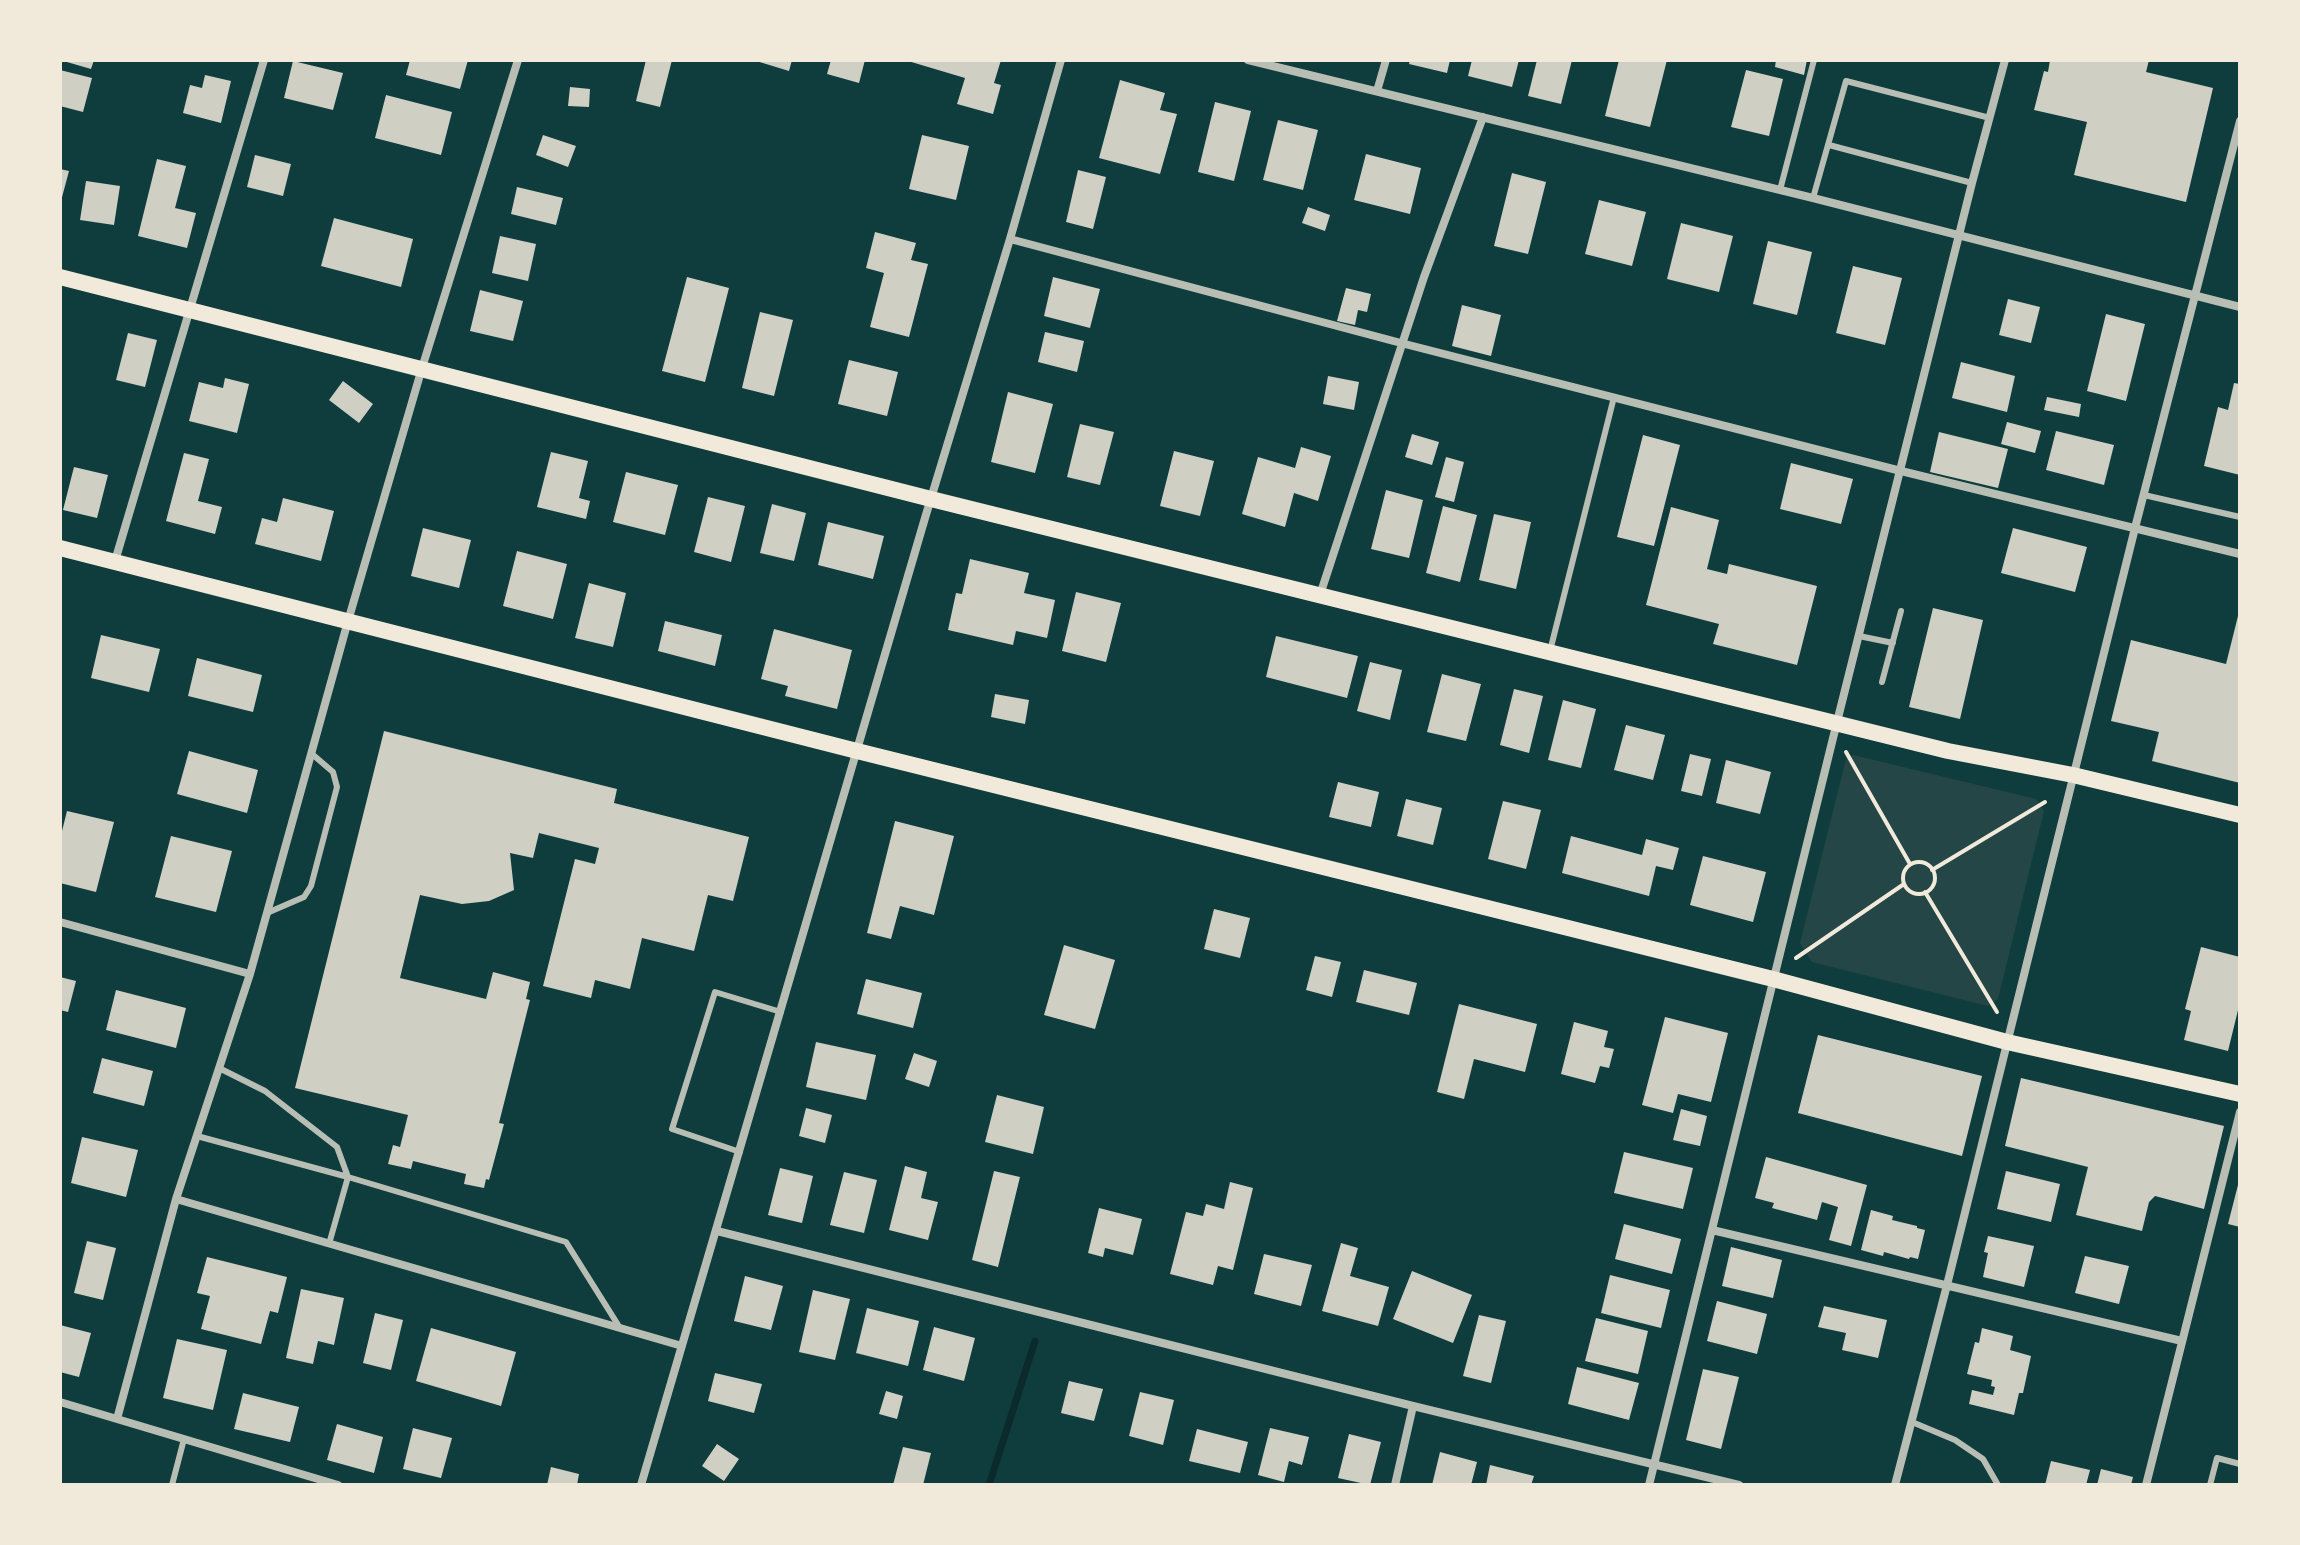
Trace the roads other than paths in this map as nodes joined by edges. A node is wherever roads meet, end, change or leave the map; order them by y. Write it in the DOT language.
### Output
graph roads {
  1 [pos="264,60"];
  2 [pos="518,60"];
  3 [pos="1061,60"];
  4 [pos="1248,60"];
  5 [pos="1386,60"];
  6 [pos="1814,60"];
  7 [pos="2005,60"];
  8 [pos="1377,91"];
  9 [pos="1483,117"];
  10 [pos="1990,118"];
  11 [pos="2240,121"];
  12 [pos="1829,145"];
  13 [pos="1972,183"];
  14 [pos="1780,190"];
  15 [pos="1813,198"];
  16 [pos="1960,236"];
  17 [pos="1010,239"];
  18 [pos="60,277"];
  19 [pos="2196,296"];
  20 [pos="2240,307"];
  21 [pos="190,309"];
  22 [pos="1401,343"];
  23 [pos="422,368"];
  24 [pos="1614,397"];
  25 [pos="1901,471"];
  26 [pos="2144,495"];
  27 [pos="931,499"];
  28 [pos="2240,517"];
  29 [pos="2135,528"];
  30 [pos="60,548"];
  31 [pos="2240,554"];
  32 [pos="115,561"];
  33 [pos="1320,595"];
  34 [pos="1901,611"];
  35 [pos="348,621"];
  36 [pos="1859,636"];
  37 [pos="1893,643"];
  38 [pos="1550,651"];
  39 [pos="1882,682"];
  40 [pos="1837,722"];
  41 [pos="857,751"];
  42 [pos="312,754"];
  43 [pos="2073,775"];
  44 [pos="2240,815"];
  45 [pos="267,913"];
  46 [pos="60,922"];
  47 [pos="250,974"];
  48 [pos="1773,979"];
  49 [pos="781,1012"];
  50 [pos="2007,1042"];
  51 [pos="219,1068"];
  52 [pos="2240,1094"];
  53 [pos="2240,1112"];
  54 [pos="197,1136"];
  55 [pos="740,1152"];
  56 [pos="348,1177"];
  57 [pos="176,1199"];
  58 [pos="1712,1230"];
  59 [pos="717,1231"];
  60 [pos="329,1244"];
  61 [pos="1947,1285"];
  62 [pos="620,1328"];
  63 [pos="2182,1341"];
  64 [pos="682,1346"];
  65 [pos="60,1402"];
  66 [pos="1413,1406"];
  67 [pos="117,1419"];
  68 [pos="1912,1422"];
  69 [pos="184,1439"];
  70 [pos="2240,1464"];
  71 [pos="1654,1465"];
  72 [pos="172,1485"];
  73 [pos="338,1485"];
  74 [pos="641,1485"];
  75 [pos="1395,1485"];
  76 [pos="1649,1485"];
  77 [pos="1739,1485"];
  78 [pos="1895,1485"];
  79 [pos="1998,1485"];
  80 [pos="2146,1485"];
  81 [pos="2210,1485"];
  1 -- 21 [label="street"];
  2 -- 23 [label="street"];
  3 -- 17 [label="street"];
  4 -- 8 [label="street"];
  5 -- 8 [label="street"];
  6 -- 14 [label="lane"];
  7 -- 10 [label="street"];
  8 -- 9 [label="street"];
  9 -- 14 [label="street"];
  9 -- 22 [label="street"];
  10 -- 12 [label="lane"];
  10 -- 13 [label="street"];
  11 -- 19 [label="street"];
  12 -- 13 [label="lane"];
  12 -- 15 [label="lane"];
  13 -- 16 [label="street"];
  14 -- 15 [label="street"];
  15 -- 16 [label="street"];
  16 -- 19 [label="street"];
  16 -- 25 [label="street"];
  17 -- 22 [label="street"];
  17 -- 27 [label="street"];
  18 -- 21 [label="main road"];
  19 -- 20 [label="street"];
  19 -- 26 [label="street"];
  21 -- 23 [label="main road"];
  21 -- 32 [label="street"];
  22 -- 24 [label="street"];
  22 -- 33 [label="street"];
  23 -- 27 [label="main road"];
  23 -- 35 [label="street"];
  24 -- 25 [label="street"];
  24 -- 38 [label="lane"];
  25 -- 29 [label="street"];
  25 -- 36 [label="street"];
  26 -- 28 [label="lane"];
  26 -- 29 [label="street"];
  27 -- 33 [label="main road"];
  27 -- 41 [label="street"];
  29 -- 31 [label="street"];
  29 -- 43 [label="street"];
  30 -- 32 [label="main road"];
  32 -- 35 [label="main road"];
  33 -- 38 [label="main road"];
  34 -- 37 [label="lane"];
  35 -- 41 [label="main road"];
  35 -- 42 [label="street"];
  36 -- 37 [label="lane"];
  36 -- 40 [label="street"];
  37 -- 39 [label="lane"];
  38 -- 40 [label="main road"];
  40 -- 43 [label="main road"];
  40 -- 48 [label="street"];
  41 -- 48 [label="main road"];
  41 -- 49 [label="street"];
  42 -- 45 [label="street"];
  42 -- 45 [label="lane"];
  43 -- 44 [label="main road"];
  43 -- 50 [label="street"];
  45 -- 47 [label="street"];
  46 -- 47 [label="street"];
  47 -- 51 [label="street"];
  48 -- 50 [label="main road"];
  48 -- 58 [label="street"];
  49 -- 55 [label="street"];
  49 -- 55 [label="lane"];
  50 -- 52 [label="main road"];
  50 -- 61 [label="street"];
  51 -- 54 [label="street"];
  51 -- 56 [label="lane"];
  53 -- 63 [label="street"];
  54 -- 56 [label="lane"];
  54 -- 57 [label="street"];
  55 -- 59 [label="street"];
  56 -- 60 [label="lane"];
  56 -- 62 [label="lane"];
  57 -- 60 [label="street"];
  57 -- 67 [label="street"];
  58 -- 61 [label="street"];
  58 -- 71 [label="street"];
  59 -- 64 [label="street"];
  59 -- 66 [label="street"];
  60 -- 62 [label="street"];
  61 -- 63 [label="street"];
  61 -- 68 [label="street"];
  62 -- 64 [label="street"];
  63 -- 80 [label="street"];
  64 -- 74 [label="street"];
  65 -- 67 [label="street"];
  66 -- 71 [label="street"];
  66 -- 75 [label="street"];
  67 -- 69 [label="street"];
  68 -- 78 [label="street"];
  68 -- 79 [label="lane"];
  69 -- 72 [label="lane"];
  69 -- 73 [label="street"];
  70 -- 81 [label="lane"];
  71 -- 76 [label="street"];
  71 -- 77 [label="street"];
}
